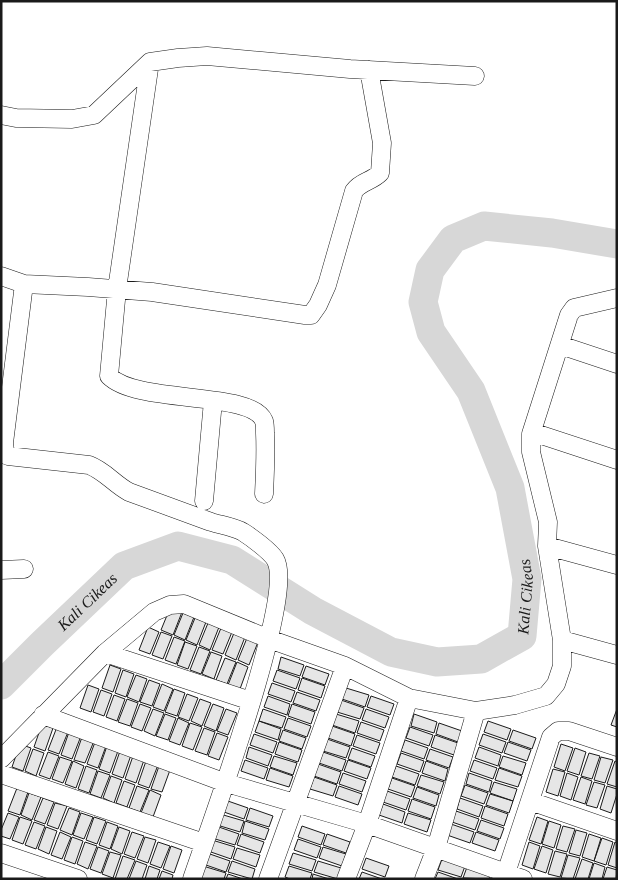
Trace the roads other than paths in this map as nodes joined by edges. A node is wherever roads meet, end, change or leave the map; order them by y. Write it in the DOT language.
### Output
graph roads {
  1 [pos="150,62"];
  2 [pos="369,70"];
  3 [pos="475,76"];
  4 [pos="1,115"];
  5 [pos="1,276"];
  6 [pos="24,284"];
  7 [pos="117,289"];
  8 [pos="617,298"];
  9 [pos="560,345"];
  10 [pos="617,364"];
  11 [pos="213,401"];
  12 [pos="532,432"];
  13 [pos="617,460"];
  14 [pos="264,494"];
  15 [pos="204,501"];
  16 [pos="547,546"];
  17 [pos="617,565"];
  18 [pos="24,569"];
  19 [pos="1,570"];
  20 [pos="269,639"];
  21 [pos="562,640"];
  22 [pos="105,653"];
  23 [pos="617,655"];
  24 [pos="345,666"];
  25 [pos="409,698"];
  26 [pos="251,701"];
  27 [pos="476,711"];
  28 [pos="43,715"];
  29 [pos="617,747"];
  30 [pos="1,758"];
  31 [pos="1,774"];
  32 [pos="226,783"];
  33 [pos="530,801"];
  34 [pos="294,804"];
  35 [pos="368,824"];
  36 [pos="617,831"];
  37 [pos="204,843"];
  38 [pos="436,848"];
  39 [pos="1,853"];
  40 [pos="505,876"];
  41 [pos="78,879"];
  42 [pos="192,879"];
  43 [pos="268,879"];
  44 [pos="346,879"];
  45 [pos="424,879"];
  46 [pos="522,879"];
  1 -- 2 [label="street"];
  1 -- 4 [label="street"];
  1 -- 7 [label="street"];
  2 -- 3 [label="street"];
  2 -- 7 [label="street"];
  5 -- 6 [label="street"];
  6 -- 7 [label="street"];
  6 -- 20 [label="street"];
  7 -- 11 [label="street"];
  8 -- 9 [label="street"];
  9 -- 10 [label="street"];
  9 -- 12 [label="street"];
  11 -- 14 [label="street"];
  11 -- 15 [label="street"];
  12 -- 13 [label="street"];
  12 -- 16 [label="street"];
  16 -- 17 [label="street"];
  16 -- 21 [label="street"];
  18 -- 19 [label="street"];
  20 -- 22 [label="street"];
  20 -- 24 [label="street"];
  20 -- 26 [label="street"];
  21 -- 23 [label="street"];
  21 -- 27 [label="street"];
  22 -- 26 [label="street"];
  22 -- 28 [label="street"];
  24 -- 25 [label="street"];
  24 -- 34 [label="street"];
  25 -- 27 [label="street"];
  25 -- 35 [label="street"];
  26 -- 32 [label="street"];
  27 -- 38 [label="street"];
  28 -- 30 [label="street"];
  28 -- 32 [label="street"];
  29 -- 33 [label="street"];
  31 -- 37 [label="street"];
  32 -- 34 [label="street"];
  32 -- 37 [label="street"];
  33 -- 36 [label="street"];
  33 -- 40 [label="street"];
  34 -- 35 [label="street"];
  34 -- 43 [label="street"];
  35 -- 38 [label="street"];
  35 -- 44 [label="street"];
  37 -- 42 [label="street"];
  38 -- 40 [label="street"];
  38 -- 45 [label="street"];
  39 -- 41 [label="street"];
  40 -- 46 [label="street"];
}
